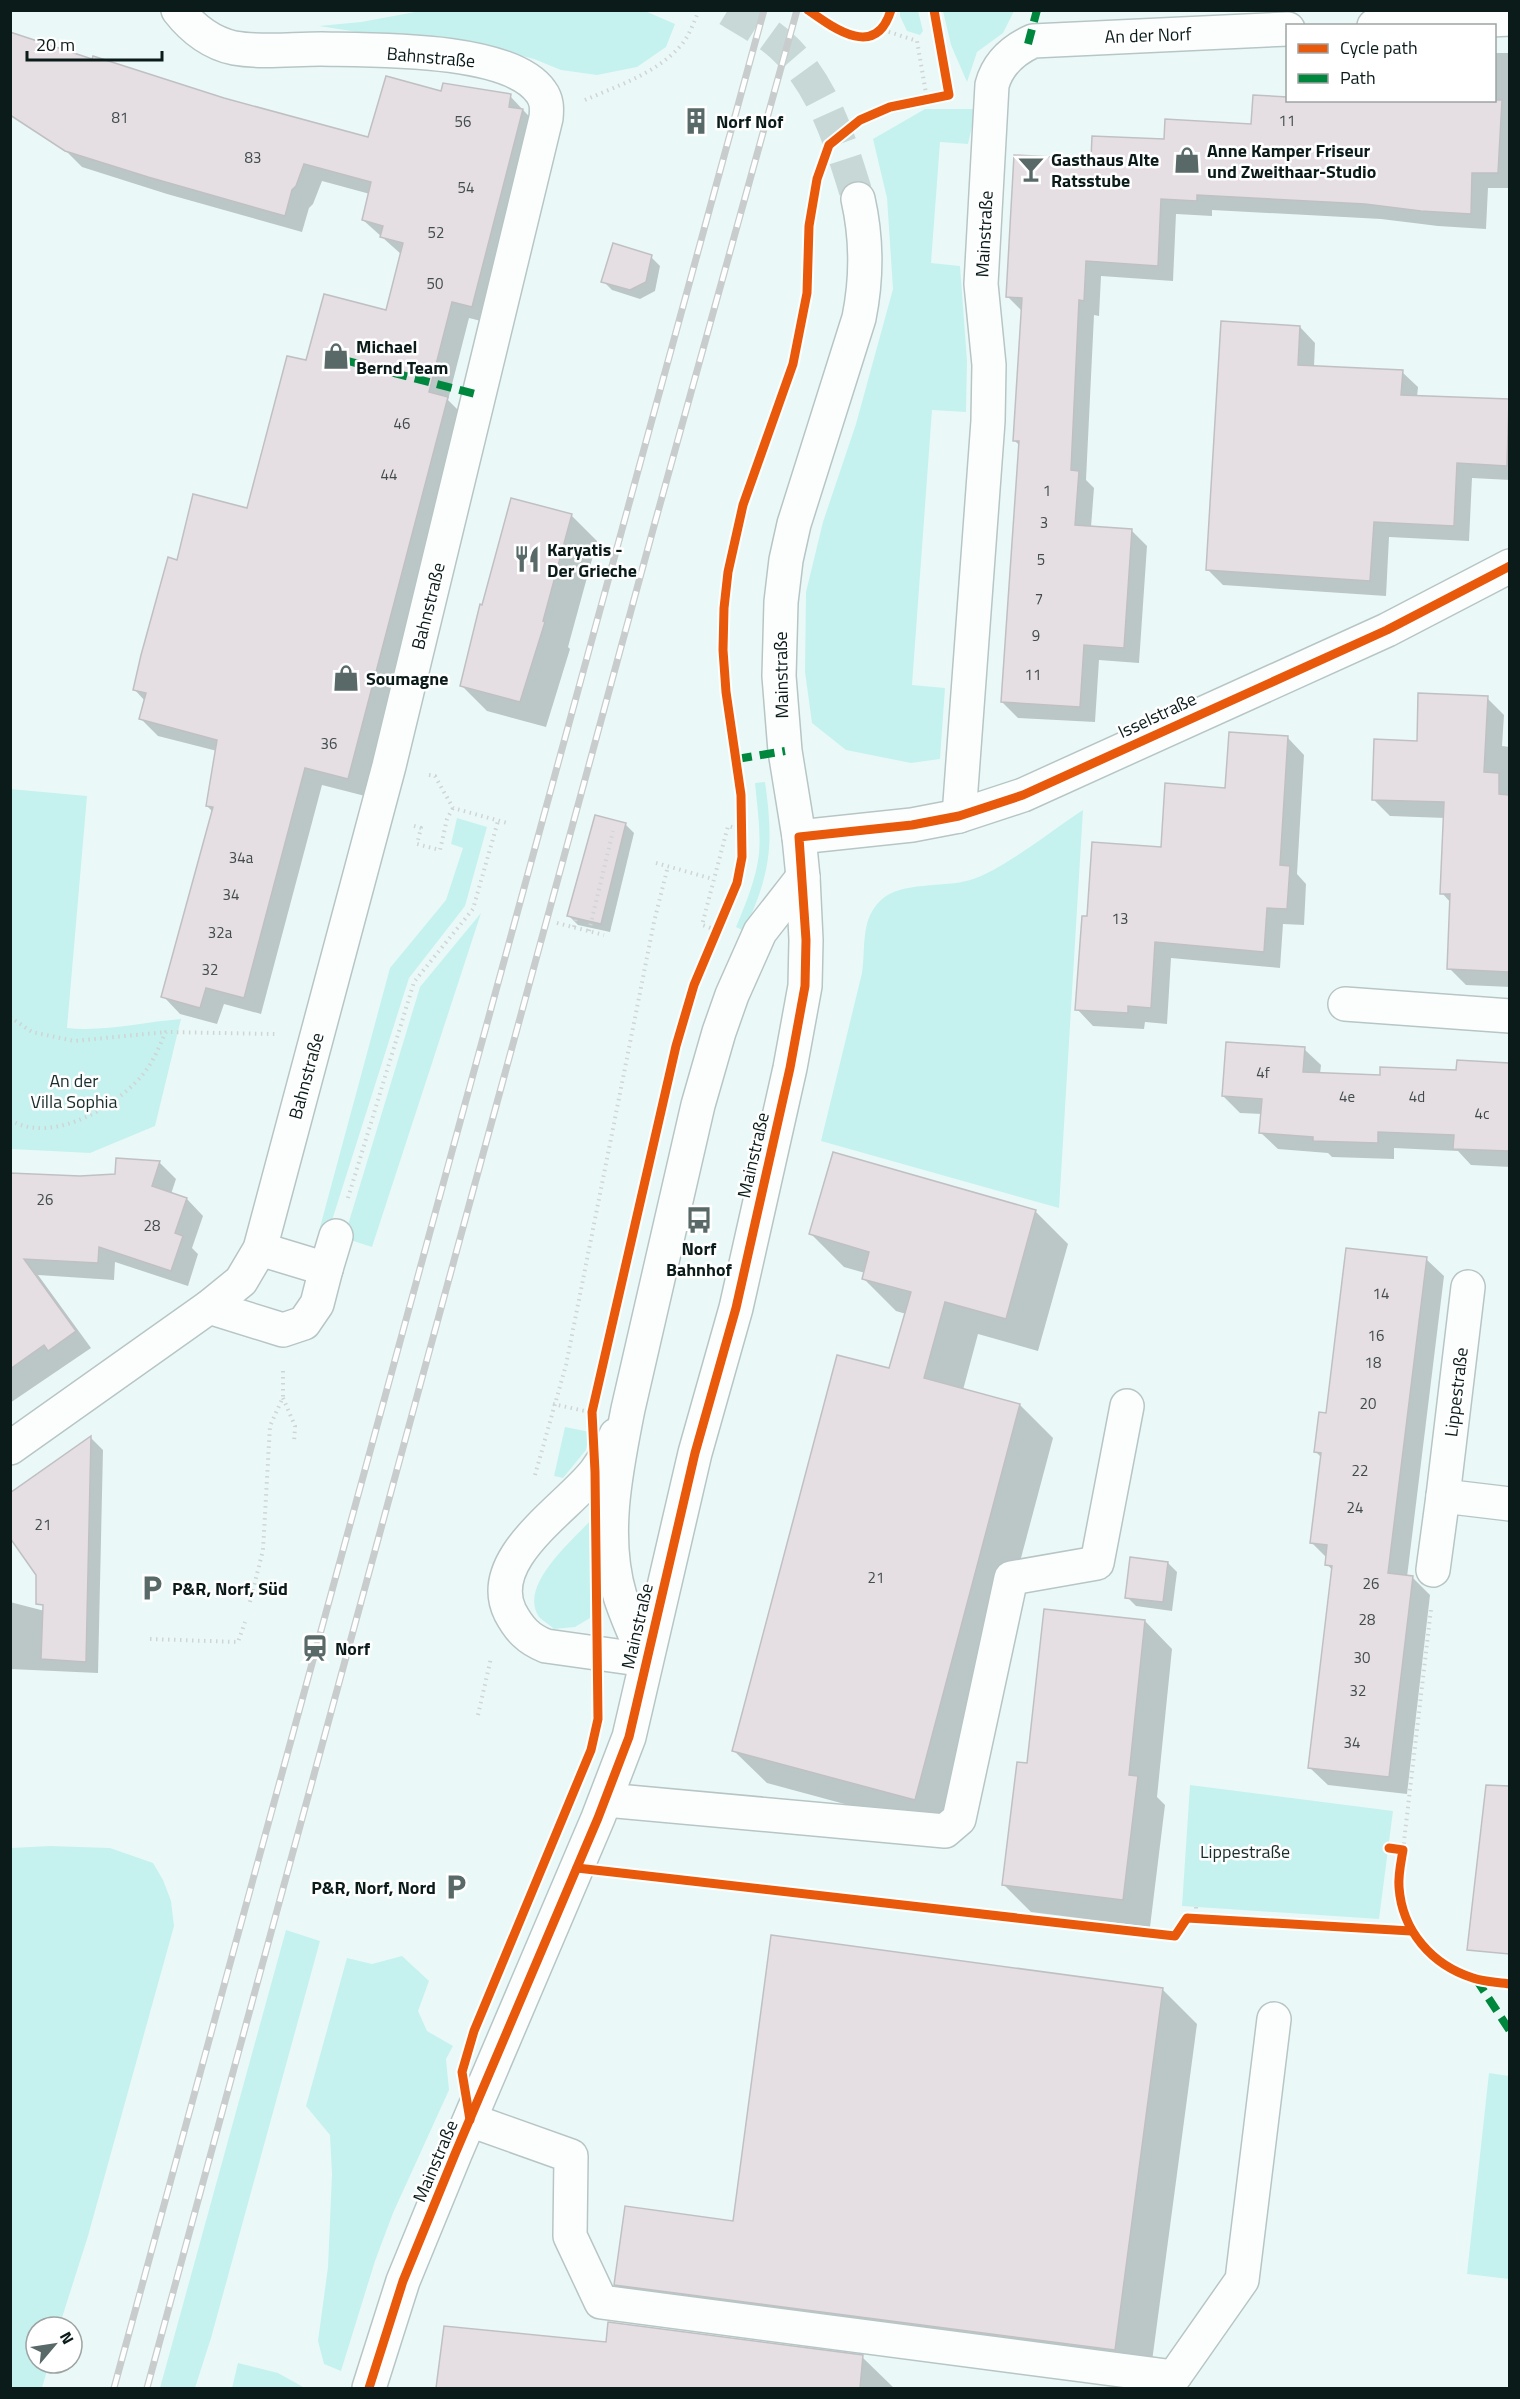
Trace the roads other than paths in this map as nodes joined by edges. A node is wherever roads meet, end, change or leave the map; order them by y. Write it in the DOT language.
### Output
graph roads {
  1 [pos="177,10"];
  2 [pos="1509,20"];
  3 [pos="1419,24"];
  4 [pos="1286,29"];
  5 [pos="1012,54"];
  6 [pos="858,199"];
  7 [pos="1509,566"];
  8 [pos="959,816"];
  9 [pos="799,837"];
  10 [pos="803,877"];
  11 [pos="1344,1004"];
  12 [pos="1509,1016"];
  13 [pos="336,1236"];
  14 [pos="260,1249"];
  15 [pos="326,1269"];
  16 [pos="1468,1287"];
  17 [pos="209,1307"];
  18 [pos="1127,1406"];
  19 [pos="628,1409"];
  20 [pos="10,1448"];
  21 [pos="1443,1496"];
  22 [pos="1509,1504"];
  23 [pos="1433,1570"];
  24 [pos="646,1660"];
  25 [pos="606,1800"];
  26 [pos="1274,2019"];
  27 [pos="470,2120"];
  28 [pos="369,2388"];
  1 -- 14 [label="street, Bahnstraße"];
  2 -- 3 [label="street"];
  4 -- 5 [label="street, An der Norf"];
  5 -- 8 [label="street, Mainstraße"];
  6 -- 9 [label="street, Mainstraße"];
  7 -- 8 [label="street, Isselstraße"];
  8 -- 9 [label="street, Isselstraße"];
  9 -- 10 [label="street, Mainstraße"];
  10 -- 19 [label="street"];
  10 -- 24 [label="street, Mainstraße"];
  11 -- 12 [label="street"];
  13 -- 15 [label="street"];
  14 -- 15 [label="street"];
  14 -- 17 [label="street, Bahnstraße"];
  15 -- 17 [label="street"];
  16 -- 21 [label="street, Lippestraße"];
  17 -- 20 [label="street, Bahnstraße"];
  18 -- 25 [label="street"];
  19 -- 24 [label="street"];
  19 -- 24 [label="street"];
  21 -- 22 [label="street"];
  21 -- 23 [label="street, Lippestraße"];
  24 -- 25 [label="street, Mainstraße"];
  25 -- 27 [label="street, Mainstraße"];
  26 -- 27 [label="street"];
  27 -- 28 [label="street, Mainstraße"];
}
